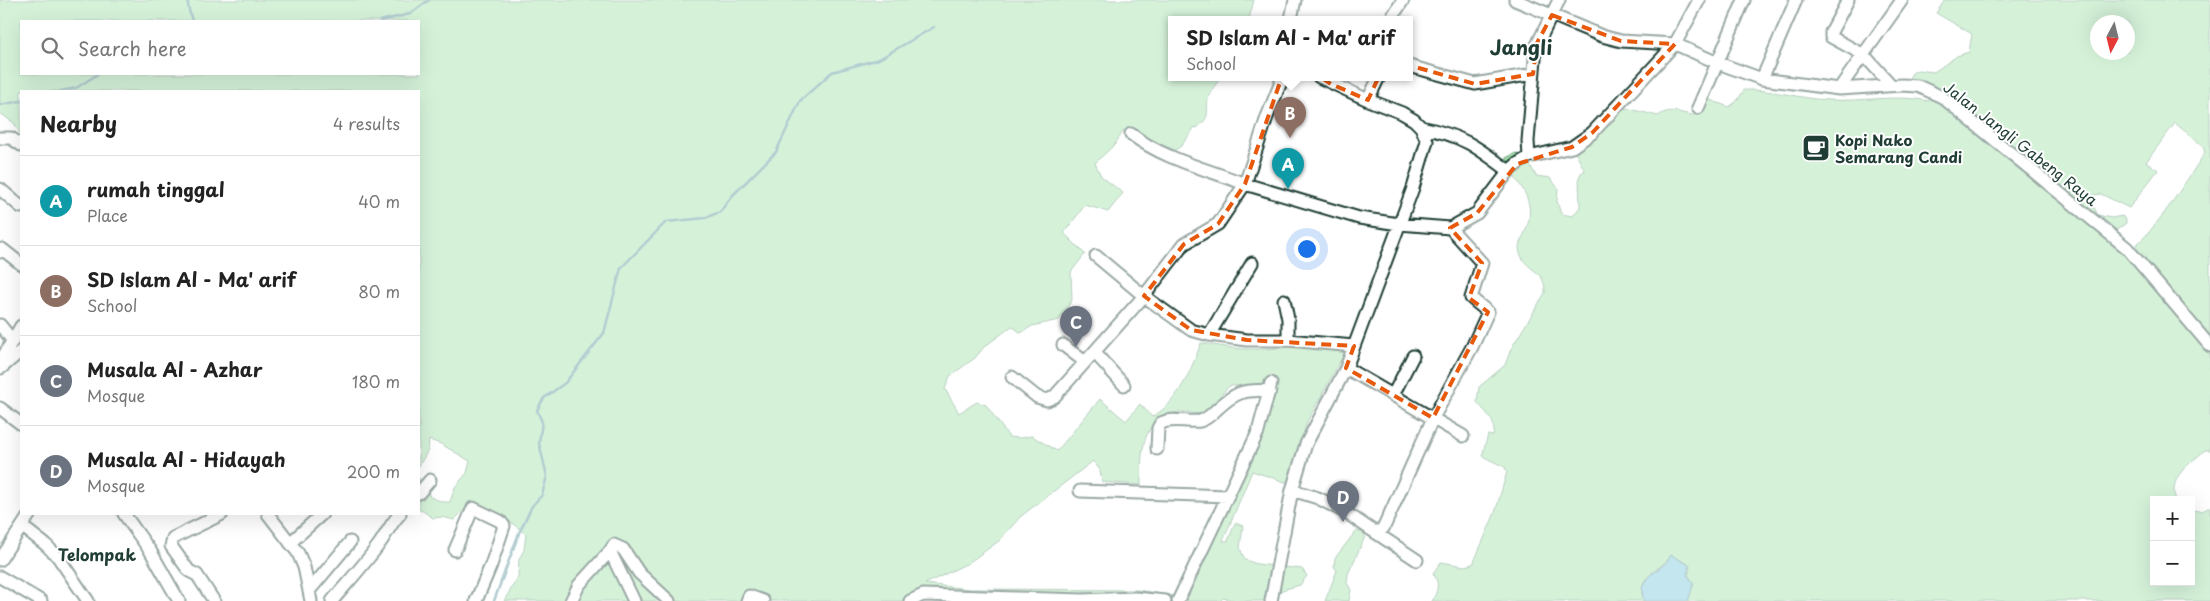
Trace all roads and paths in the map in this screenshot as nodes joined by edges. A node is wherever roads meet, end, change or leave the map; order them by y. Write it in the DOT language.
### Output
graph roads {
  1 [pos="1294,0"];
  2 [pos="1403,0"];
  3 [pos="1515,0"];
  4 [pos="1559,0"];
  5 [pos="1699,0"];
  6 [pos="1744,0"];
  7 [pos="1796,0"];
  8 [pos="1848,0"];
  9 [pos="1902,0"];
  10 [pos="1552,15"];
  11 [pos="1291,16"];
  12 [pos="1393,16"];
  13 [pos="1675,44"];
  14 [pos="1864,55"];
  15 [pos="1718,63"];
  16 [pos="1413,67"];
  17 [pos="1533,74"];
  18 [pos="1762,79"];
  19 [pos="1281,81"];
  20 [pos="1327,81"];
  21 [pos="1377,81"];
  22 [pos="1891,85"];
  23 [pos="1839,89"];
  24 [pos="1368,100"];
  25 [pos="1698,108"];
  26 [pos="1421,127"];
  27 [pos="1131,134"];
  28 [pos="0,138"];
  29 [pos="20,144"];
  30 [pos="1529,157"];
  31 [pos="1509,171"];
  32 [pos="1245,184"];
  33 [pos="0,189"];
  34 [pos="20,206"];
  35 [pos="1399,224"];
  36 [pos="1450,228"];
  37 [pos="1,250"];
  38 [pos="1096,256"];
  39 [pos="20,263"];
  40 [pos="1252,263"];
  41 [pos="1144,296"];
  42 [pos="1284,300"];
  43 [pos="0,325"];
  44 [pos="20,328"];
  45 [pos="1209,335"];
  46 [pos="1288,340"];
  47 [pos="14,341"];
  48 [pos="1063,345"];
  49 [pos="1354,346"];
  50 [pos="2210,346"];
  51 [pos="20,352"];
  52 [pos="1094,352"];
  53 [pos="1413,356"];
  54 [pos="1085,362"];
  55 [pos="0,368"];
  56 [pos="1346,368"];
  57 [pos="1012,377"];
  58 [pos="1124,385"];
  59 [pos="1393,395"];
  60 [pos="0,408"];
  61 [pos="1433,418"];
  62 [pos="20,423"];
  63 [pos="1463,436"];
  64 [pos="1157,449"];
  65 [pos="430,480"];
  66 [pos="1292,490"];
  67 [pos="1080,491"];
  68 [pos="420,492"];
  69 [pos="1228,496"];
  70 [pos="29,515"];
  71 [pos="125,515"];
  72 [pos="220,515"];
  73 [pos="269,515"];
  74 [pos="321,515"];
  75 [pos="399,515"];
  76 [pos="23,527"];
  77 [pos="1373,531"];
  78 [pos="350,542"];
  79 [pos="290,543"];
  80 [pos="455,550"];
  81 [pos="610,551"];
  82 [pos="0,560"];
  83 [pos="1417,560"];
  84 [pos="0,577"];
  85 [pos="309,598"];
  86 [pos="40,601"];
  87 [pos="88,601"];
  88 [pos="179,601"];
  89 [pos="214,601"];
  90 [pos="332,601"];
  91 [pos="476,601"];
  92 [pos="571,601"];
  93 [pos="634,601"];
  94 [pos="669,601"];
  95 [pos="747,601"];
  96 [pos="763,601"];
  97 [pos="910,601"];
  98 [pos="1165,601"];
  99 [pos="1178,601"];
  100 [pos="1271,601"];
  1 -- 11 [label="street"];
  2 -- 12 [label="street"];
  3 -- 10 [label="street"];
  4 -- 10 [label="street"];
  5 -- 13 [label="street"];
  6 -- 15 [label="street"];
  7 -- 18 [label="street"];
  8 -- 14 [label="street"];
  9 -- 14 [label="street"];
  10 -- 13 [label="street"];
  10 -- 17 [label="street"];
  13 -- 15 [label="street, Jalan Jangli Gabeng Raya"];
  13 -- 30 [label="street"];
  14 -- 22 [label="street"];
  14 -- 23 [label="street"];
  15 -- 18 [label="street, Jalan Jangli Gabeng Raya"];
  15 -- 25 [label="street"];
  16 -- 17 [label="street"];
  17 -- 30 [label="street"];
  18 -- 23 [label="street, Jalan Jangli Gabeng Raya"];
  19 -- 32 [label="street"];
  20 -- 24 [label="street"];
  21 -- 24 [label="street"];
  22 -- 23 [label="street, Jalan Jangli Gabeng Raya"];
  22 -- 50 [label="street, Jalan Jangli Gabeng Raya"];
  24 -- 26 [label="street"];
  26 -- 31 [label="street"];
  26 -- 35 [label="street"];
  27 -- 32 [label="street"];
  28 -- 29 [label="street"];
  30 -- 31 [label="street"];
  31 -- 36 [label="street"];
  32 -- 35 [label="street"];
  32 -- 41 [label="street"];
  33 -- 34 [label="street"];
  35 -- 36 [label="street"];
  35 -- 49 [label="street"];
  36 -- 61 [label="street"];
  37 -- 39 [label="street"];
  38 -- 41 [label="street"];
  40 -- 45 [label="street"];
  41 -- 45 [label="street"];
  41 -- 52 [label="street"];
  42 -- 46 [label="street"];
  43 -- 47 [label="street"];
  44 -- 47 [label="street"];
  45 -- 46 [label="street"];
  46 -- 49 [label="street"];
  47 -- 55 [label="street"];
  48 -- 54 [label="street"];
  49 -- 56 [label="street"];
  51 -- 55 [label="street"];
  52 -- 54 [label="street"];
  52 -- 58 [label="street"];
  53 -- 59 [label="street"];
  54 -- 57 [label="street"];
  56 -- 59 [label="street"];
  56 -- 66 [label="street"];
  59 -- 61 [label="street"];
  60 -- 62 [label="street"];
  61 -- 63 [label="street"];
  61 -- 77 [label="street"];
  64 -- 69 [label="street"];
  65 -- 68 [label="street"];
  66 -- 77 [label="street"];
  66 -- 100 [label="street"];
  67 -- 69 [label="street"];
  69 -- 99 [label="street"];
  70 -- 76 [label="street"];
  71 -- 88 [label="street"];
  72 -- 89 [label="street"];
  73 -- 79 [label="street"];
  74 -- 79 [label="street"];
  75 -- 90 [label="street"];
  76 -- 82 [label="street"];
  76 -- 87 [label="street"];
  77 -- 83 [label="street"];
  78 -- 85 [label="street"];
  79 -- 85 [label="street"];
  80 -- 91 [label="street"];
  81 -- 92 [label="street"];
  81 -- 93 [label="street"];
  81 -- 94 [label="street"];
  84 -- 86 [label="street"];
  95 -- 96 [label="street"];
  97 -- 98 [label="street"];
}
